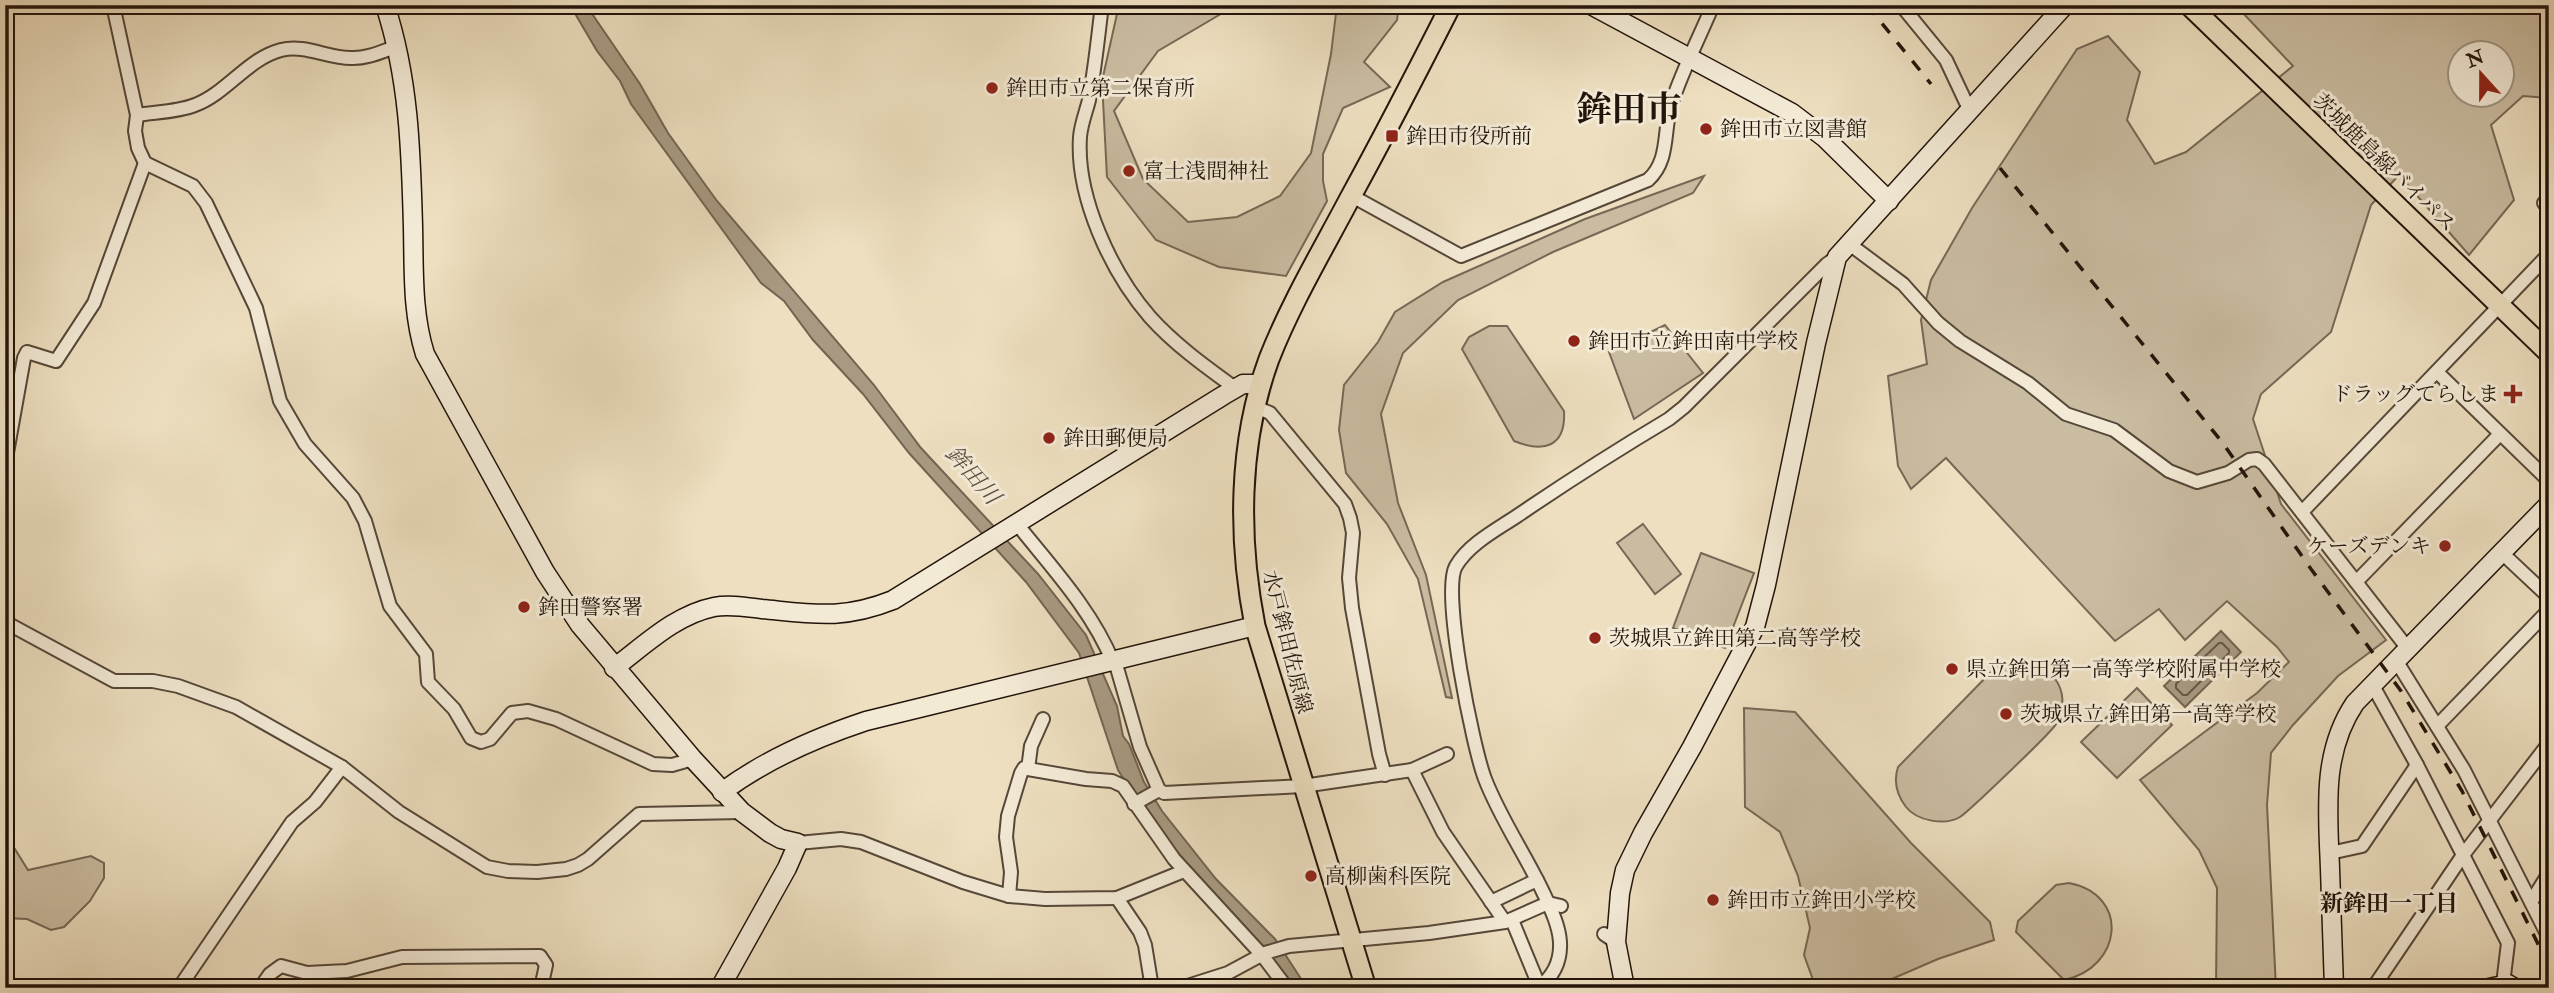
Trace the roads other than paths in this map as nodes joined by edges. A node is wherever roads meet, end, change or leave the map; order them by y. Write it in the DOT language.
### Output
graph roads {
  1 [pos="113,5"];
  2 [pos="385,5"];
  3 [pos="1102,5"];
  4 [pos="1451,5"];
  5 [pos="1591,5"];
  6 [pos="1713,5"];
  7 [pos="1900,5"];
  8 [pos="2065,5"];
  9 [pos="2189,5"];
  10 [pos="398,46"];
  11 [pos="1690,58"];
  12 [pos="1970,111"];
  13 [pos="136,115"];
  14 [pos="145,163"];
  15 [pos="1352,196"];
  16 [pos="2549,198"];
  17 [pos="1889,201"];
  18 [pos="2549,208"];
  19 [pos="1843,250"];
  20 [pos="2549,254"];
  21 [pos="2499,306"];
  22 [pos="2549,353"];
  23 [pos="2437,372"];
  24 [pos="1261,384"];
  25 [pos="1235,388"];
  26 [pos="1255,407"];
  27 [pos="2500,434"];
  28 [pos="5,464"];
  29 [pos="2549,481"];
  30 [pos="2549,504"];
  31 [pos="2302,512"];
  32 [pos="1016,525"];
  33 [pos="2502,553"];
  34 [pos="2356,582"];
  35 [pos="2549,597"];
  36 [pos="2549,610"];
  37 [pos="5,622"];
  38 [pos="1255,626"];
  39 [pos="2403,656"];
  40 [pos="1112,662"];
  41 [pos="614,668"];
  42 [pos="2373,686"];
  43 [pos="1043,719"];
  44 [pos="2437,726"];
  45 [pos="2549,743"];
  46 [pos="1447,754"];
  47 [pos="693,760"];
  48 [pos="2417,765"];
  49 [pos="342,767"];
  50 [pos="1028,769"];
  51 [pos="1412,770"];
  52 [pos="1385,775"];
  53 [pos="1303,786"];
  54 [pos="1158,791"];
  55 [pos="722,792"];
  56 [pos="1136,803"];
  57 [pos="742,811"];
  58 [pos="2490,822"];
  59 [pos="798,843"];
  60 [pos="2330,853"];
  61 [pos="2463,855"];
  62 [pos="1184,871"];
  63 [pos="2549,873"];
  64 [pos="1537,880"];
  65 [pos="1009,896"];
  66 [pos="1117,898"];
  67 [pos="1491,902"];
  68 [pos="2531,902"];
  69 [pos="1548,903"];
  70 [pos="1561,906"];
  71 [pos="1508,921"];
  72 [pos="2549,938"];
  73 [pos="1351,939"];
  74 [pos="1263,954"];
  75 [pos="2502,987"];
  76 [pos="178,988"];
  77 [pos="260,988"];
  78 [pos="541,988"];
  79 [pos="720,988"];
  80 [pos="1152,988"];
  81 [pos="1181,988"];
  82 [pos="1287,988"];
  83 [pos="1366,988"];
  84 [pos="1539,988"];
  85 [pos="1625,988"];
  86 [pos="2334,988"];
  87 [pos="2373,988"];
  1 -- 13 [label="street"];
  2 -- 10 [label="street"];
  3 -- 25 [label="street"];
  4 -- 15 [label="main road, 水戸鉾田佐原線"];
  5 -- 11 [label="street"];
  6 -- 11 [label="street"];
  7 -- 12 [label="street"];
  8 -- 12 [label="street"];
  9 -- 21 [label="main road, 茨城鹿島線バイパス"];
  10 -- 13 [label="street"];
  10 -- 41 [label="street"];
  11 -- 15 [label="street"];
  11 -- 17 [label="street"];
  12 -- 17 [label="street"];
  13 -- 14 [label="street"];
  14 -- 28 [label="street"];
  14 -- 47 [label="street"];
  15 -- 24 [label="main road, 水戸鉾田佐原線"];
  16 -- 18 [label="street"];
  17 -- 19 [label="street"];
  19 -- 31 [label="street"];
  19 -- 64 [label="street"];
  19 -- 85 [label="street"];
  20 -- 21 [label="street"];
  21 -- 22 [label="main road, 茨城鹿島線バイパス"];
  21 -- 23 [label="street"];
  23 -- 27 [label="street"];
  23 -- 31 [label="street"];
  24 -- 25 [label="street"];
  24 -- 26 [label="main road, 水戸鉾田佐原線"];
  25 -- 32 [label="street"];
  26 -- 38 [label="main road, 水戸鉾田佐原線"];
  26 -- 52 [label="street"];
  27 -- 29 [label="street"];
  27 -- 34 [label="street"];
  30 -- 33 [label="street"];
  31 -- 34 [label="street"];
  32 -- 40 [label="street"];
  32 -- 41 [label="street"];
  33 -- 35 [label="street"];
  33 -- 39 [label="street"];
  34 -- 39 [label="street"];
  36 -- 44 [label="street"];
  37 -- 49 [label="street"];
  38 -- 40 [label="street"];
  38 -- 53 [label="main road, 水戸鉾田佐原線"];
  39 -- 42 [label="street"];
  39 -- 44 [label="street"];
  40 -- 54 [label="street"];
  40 -- 55 [label="street"];
  41 -- 47 [label="street"];
  42 -- 48 [label="street"];
  42 -- 60 [label="street"];
  43 -- 50 [label="street"];
  44 -- 58 [label="street"];
  45 -- 58 [label="street"];
  46 -- 51 [label="street"];
  47 -- 55 [label="street"];
  48 -- 60 [label="street"];
  48 -- 61 [label="street"];
  49 -- 57 [label="street"];
  49 -- 76 [label="street"];
  50 -- 56 [label="street"];
  50 -- 65 [label="street"];
  51 -- 52 [label="street"];
  51 -- 67 [label="street"];
  52 -- 53 [label="street"];
  53 -- 54 [label="street"];
  53 -- 73 [label="main road, 水戸鉾田佐原線"];
  54 -- 56 [label="street"];
  55 -- 57 [label="street"];
  56 -- 62 [label="street"];
  57 -- 59 [label="street"];
  58 -- 61 [label="street"];
  58 -- 68 [label="street"];
  59 -- 65 [label="street"];
  59 -- 79 [label="street"];
  60 -- 86 [label="street"];
  61 -- 75 [label="street"];
  61 -- 87 [label="street"];
  62 -- 66 [label="street"];
  62 -- 74 [label="street"];
  63 -- 68 [label="street"];
  64 -- 67 [label="street"];
  64 -- 69 [label="street"];
  65 -- 66 [label="street"];
  66 -- 80 [label="street"];
  67 -- 71 [label="street"];
  68 -- 72 [label="street"];
  69 -- 70 [label="street"];
  69 -- 71 [label="street"];
  69 -- 84 [label="street"];
  71 -- 73 [label="street"];
  71 -- 84 [label="street"];
  73 -- 74 [label="street"];
  73 -- 83 [label="main road, 水戸鉾田佐原線"];
  74 -- 81 [label="street"];
  74 -- 82 [label="street"];
  77 -- 78 [label="street"];
}
